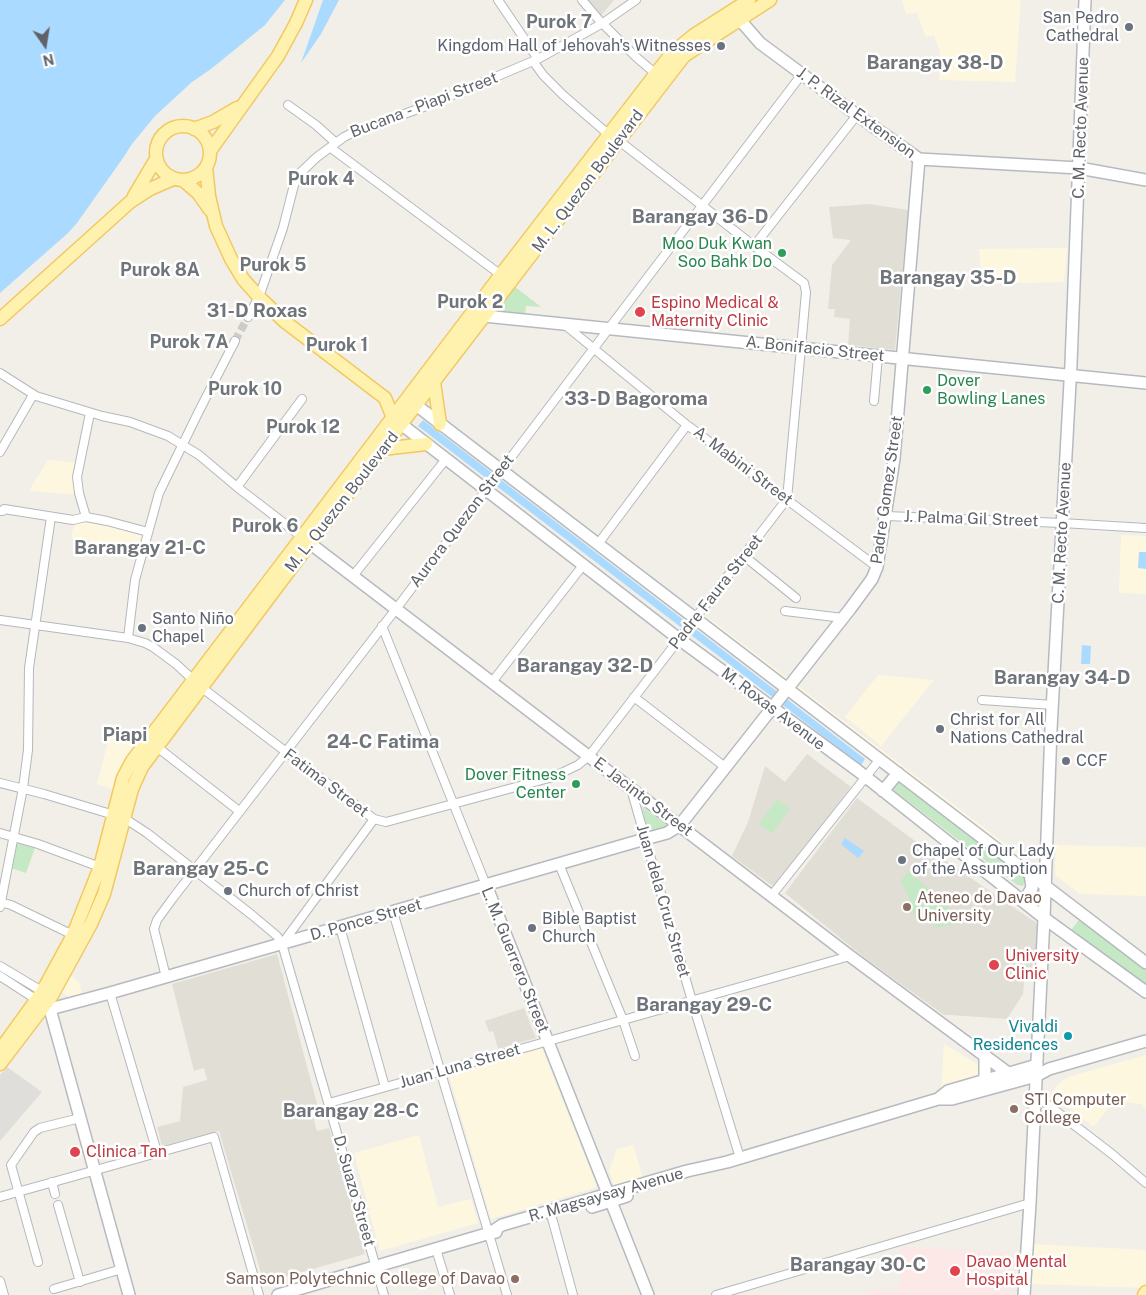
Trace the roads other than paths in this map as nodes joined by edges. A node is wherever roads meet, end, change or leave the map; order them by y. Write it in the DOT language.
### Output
graph roads {
  1 [pos="306,0"];
  2 [pos="498,0"];
  3 [pos="582,0"];
  4 [pos="636,0"];
  5 [pos="749,0"];
  6 [pos="770,0"];
  7 [pos="1085,0"];
  8 [pos="735,10"];
  9 [pos="603,23"];
  10 [pos="535,60"];
  11 [pos="656,74"];
  12 [pos="802,74"];
  13 [pos="243,103"];
  14 [pos="288,105"];
  15 [pos="857,115"];
  16 [pos="194,129"];
  17 [pos="614,137"];
  18 [pos="333,145"];
  19 [pos="210,151"];
  20 [pos="156,159"];
  21 [pos="919,159"];
  22 [pos="206,167"];
  23 [pos="1080,168"];
  24 [pos="178,180"];
  25 [pos="1146,180"];
  26 [pos="130,202"];
  27 [pos="702,206"];
  28 [pos="213,215"];
  29 [pos="754,246"];
  30 [pos="501,275"];
  31 [pos="259,297"];
  32 [pos="484,316"];
  33 [pos="248,317"];
  34 [pos="0,319"];
  35 [pos="564,324"];
  36 [pos="608,329"];
  37 [pos="236,341"];
  38 [pos="594,348"];
  39 [pos="801,348"];
  40 [pos="878,356"];
  41 [pos="902,358"];
  42 [pos="0,373"];
  43 [pos="1070,376"];
  44 [pos="434,382"];
  45 [pos="1146,382"];
  46 [pos="33,395"];
  47 [pos="385,398"];
  48 [pos="302,399"];
  49 [pos="874,401"];
  50 [pos="412,402"];
  51 [pos="90,413"];
  52 [pos="397,421"];
  53 [pos="440,424"];
  54 [pos="687,425"];
  55 [pos="183,444"];
  56 [pos="426,444"];
  57 [pos="382,449"];
  58 [pos="0,452"];
  59 [pos="446,459"];
  60 [pos="500,469"];
  61 [pos="237,487"];
  62 [pos="485,489"];
  63 [pos="787,499"];
  64 [pos="0,511"];
  65 [pos="886,516"];
  66 [pos="51,517"];
  67 [pos="86,517"];
  68 [pos="1062,523"];
  69 [pos="1146,528"];
  70 [pos="148,532"];
  71 [pos="306,540"];
  72 [pos="598,544"];
  73 [pos="744,556"];
  74 [pos="584,564"];
  75 [pos="877,567"];
  76 [pos="353,576"];
  77 [pos="796,598"];
  78 [pos="396,609"];
  79 [pos="785,611"];
  80 [pos="843,618"];
  81 [pos="0,620"];
  82 [pos="34,625"];
  83 [pos="382,626"];
  84 [pos="688,628"];
  85 [pos="128,638"];
  86 [pos="492,682"];
  87 [pos="197,684"];
  88 [pos="634,697"];
  89 [pos="780,698"];
  90 [pos="982,700"];
  91 [pos="1053,705"];
  92 [pos="157,747"];
  93 [pos="285,751"];
  94 [pos="589,756"];
  95 [pos="880,759"];
  96 [pos="725,767"];
  97 [pos="898,773"];
  98 [pos="865,777"];
  99 [pos="0,783"];
  100 [pos="630,787"];
  101 [pos="23,788"];
  102 [pos="883,791"];
  103 [pos="453,804"];
  104 [pos="239,811"];
  105 [pos="119,816"];
  106 [pos="374,819"];
  107 [pos="680,825"];
  108 [pos="0,834"];
  109 [pos="14,837"];
  110 [pos="645,839"];
  111 [pos="559,864"];
  112 [pos="100,867"];
  113 [pos="194,870"];
  114 [pos="1030,873"];
  115 [pos="486,885"];
  116 [pos="1046,885"];
  117 [pos="772,895"];
  118 [pos="1024,901"];
  119 [pos="0,904"];
  120 [pos="392,912"];
  121 [pos="1044,918"];
  122 [pos="340,927"];
  123 [pos="73,935"];
  124 [pos="282,944"];
  125 [pos="850,956"];
  126 [pos="1146,963"];
  127 [pos="0,966"];
  128 [pos="0,976"];
  129 [pos="166,977"];
  130 [pos="1146,992"];
  131 [pos="110,993"];
  132 [pos="45,1001"];
  133 [pos="692,1001"];
  134 [pos="623,1020"];
  135 [pos="547,1041"];
  136 [pos="1146,1041"];
  137 [pos="0,1050"];
  138 [pos="635,1056"];
  139 [pos="985,1056"];
  140 [pos="0,1064"];
  141 [pos="1055,1067"];
  142 [pos="1037,1070"];
  143 [pos="440,1071"];
  144 [pos="1008,1073"];
  145 [pos="985,1080"];
  146 [pos="1018,1081"];
  147 [pos="385,1087"];
  148 [pos="1036,1093"];
  149 [pos="938,1099"];
  150 [pos="329,1103"];
  151 [pos="80,1118"];
  152 [pos="158,1152"];
  153 [pos="740,1158"];
  154 [pos="94,1170"];
  155 [pos="52,1182"];
  156 [pos="1146,1183"];
  157 [pos="17,1192"];
  158 [pos="55,1194"];
  159 [pos="0,1197"];
  160 [pos="609,1198"];
  161 [pos="1030,1203"];
  162 [pos="58,1205"];
  163 [pos="552,1218"];
  164 [pos="490,1233"];
  165 [pos="436,1249"];
  166 [pos="38,1262"];
  167 [pos="376,1266"];
  168 [pos="122,1269"];
  169 [pos="0,1281"];
  170 [pos="80,1282"];
  171 [pos="54,1289"];
  172 [pos="729,1293"];
  173 [pos="4,1295"];
  174 [pos="129,1295"];
  175 [pos="259,1295"];
  176 [pos="278,1295"];
  177 [pos="384,1295"];
  178 [pos="450,1295"];
  179 [pos="507,1295"];
  180 [pos="573,1295"];
  181 [pos="648,1295"];
  182 [pos="716,1295"];
  183 [pos="1024,1295"];
  1 -- 13 [label="main road"];
  2 -- 10 [label="street"];
  3 -- 9 [label="street"];
  4 -- 9 [label="street, Bucana - Piapi Street"];
  5 -- 8 [label="main road, M. L. Quezon Boulevard"];
  6 -- 8 [label="main road, M. L. Quezon Boulevard"];
  7 -- 23 [label="main road, C. M. Recto Avenue"];
  8 -- 11 [label="main road, M. L. Quezon Boulevard"];
  8 -- 12 [label="main road, J. P. Rizal Extension"];
  8 -- 17 [label="main road, M. L. Quezon Boulevard"];
  9 -- 10 [label="street, Bucana - Piapi Street"];
  9 -- 11 [label="street"];
  10 -- 17 [label="street"];
  10 -- 18 [label="street, Bucana - Piapi Street"];
  11 -- 17 [label="main road, M. L. Quezon Boulevard"];
  12 -- 15 [label="main road, J. P. Rizal Extension"];
  12 -- 27 [label="street, Aurora Quezon Street"];
  13 -- 16 [label="main road"];
  13 -- 19 [label="main road"];
  14 -- 18 [label="street"];
  15 -- 21 [label="main road, J. P. Rizal Extension"];
  15 -- 29 [label="street"];
  16 -- 19 [label="main road"];
  16 -- 20 [label="main road"];
  17 -- 27 [label="street"];
  17 -- 30 [label="main road, M. L. Quezon Boulevard"];
  17 -- 32 [label="main road, M. L. Quezon Boulevard"];
  18 -- 30 [label="street"];
  18 -- 31 [label="street, Bucana - Piapi Street"];
  19 -- 22 [label="main road"];
  20 -- 24 [label="main road"];
  20 -- 26 [label="main road"];
  21 -- 23 [label="main road, J. P. Rizal Extension"];
  21 -- 41 [label="main road, Padre Gomez Street"];
  22 -- 24 [label="main road"];
  22 -- 28 [label="main road"];
  23 -- 25 [label="main road, J. P. Rizal Extension"];
  23 -- 43 [label="main road, C. M. Recto Avenue"];
  24 -- 26 [label="main road"];
  24 -- 28 [label="main road"];
  26 -- 34 [label="main road"];
  27 -- 29 [label="street"];
  27 -- 36 [label="street, Aurora Quezon Street"];
  28 -- 31 [label="main road"];
  29 -- 39 [label="street"];
  30 -- 50 [label="main road, M. L. Quezon Boulevard"];
  31 -- 33 [label="street, Bucana - Piapi Street"];
  31 -- 47 [label="main road"];
  32 -- 35 [label="main road, A. Bonifacio Street"];
  32 -- 44 [label="main road, M. L. Quezon Boulevard"];
  35 -- 36 [label="main road, A. Bonifacio Street"];
  35 -- 38 [label="street, A. Mabini Street"];
  36 -- 38 [label="street, Aurora Quezon Street"];
  36 -- 39 [label="main road, A. Bonifacio Street"];
  37 -- 55 [label="street"];
  38 -- 54 [label="street, A. Mabini Street"];
  38 -- 60 [label="street, Aurora Quezon Street"];
  39 -- 40 [label="main road, A. Bonifacio Street"];
  39 -- 63 [label="street"];
  40 -- 41 [label="main road, A. Bonifacio Street"];
  40 -- 49 [label="street"];
  41 -- 43 [label="main road, A. Bonifacio Street"];
  41 -- 65 [label="main road, Padre Gomez Street"];
  42 -- 46 [label="street"];
  43 -- 45 [label="main road, A. Bonifacio Street"];
  43 -- 68 [label="main road, C. M. Recto Avenue"];
  44 -- 50 [label="main road, M. L. Quezon Boulevard"];
  44 -- 53 [label="main road"];
  46 -- 51 [label="street"];
  46 -- 58 [label="street"];
  47 -- 50 [label="main road"];
  47 -- 52 [label="main road"];
  48 -- 61 [label="street"];
  50 -- 52 [label="main road, M. L. Quezon Boulevard"];
  50 -- 53 [label="main road, M. Roxas Avenue"];
  51 -- 55 [label="street"];
  51 -- 67 [label="street"];
  52 -- 56 [label="main road, M. Roxas Avenue"];
  52 -- 57 [label="main road, M. L. Quezon Boulevard"];
  52 -- 71 [label="main road, M. L. Quezon Boulevard"];
  53 -- 60 [label="main road, M. Roxas Avenue"];
  54 -- 63 [label="street, A. Mabini Street"];
  54 -- 72 [label="street"];
  55 -- 61 [label="street"];
  55 -- 70 [label="street"];
  56 -- 57 [label="main road"];
  56 -- 59 [label="main road, M. Roxas Avenue"];
  57 -- 71 [label="main road, M. L. Quezon Boulevard"];
  59 -- 62 [label="main road, M. Roxas Avenue"];
  59 -- 76 [label="street"];
  60 -- 62 [label="street, Aurora Quezon Street"];
  60 -- 72 [label="main road, M. Roxas Avenue"];
  61 -- 71 [label="street"];
  62 -- 74 [label="main road, M. Roxas Avenue"];
  62 -- 78 [label="street, Aurora Quezon Street"];
  63 -- 73 [label="street, Padre Faura Street"];
  63 -- 75 [label="street, A. Mabini Street"];
  64 -- 66 [label="street"];
  65 -- 68 [label="street, J. Palma Gil Street"];
  65 -- 75 [label="main road, Padre Gomez Street"];
  66 -- 67 [label="street"];
  66 -- 82 [label="street"];
  67 -- 70 [label="street"];
  68 -- 69 [label="street, J. Palma Gil Street"];
  68 -- 91 [label="main road, C. M. Recto Avenue"];
  70 -- 85 [label="street"];
  71 -- 76 [label="main road, E. Jacinto Street"];
  71 -- 87 [label="main road, M. L. Quezon Boulevard"];
  72 -- 84 [label="main road, M. Roxas Avenue"];
  73 -- 77 [label="street"];
  73 -- 84 [label="street, Padre Faura Street"];
  74 -- 84 [label="main road, M. Roxas Avenue"];
  74 -- 86 [label="street"];
  75 -- 80 [label="main road, Padre Gomez Street"];
  76 -- 78 [label="main road, E. Jacinto Street"];
  78 -- 83 [label="street, Aurora Quezon Street"];
  78 -- 86 [label="main road, E. Jacinto Street"];
  79 -- 80 [label="street"];
  80 -- 89 [label="main road, Padre Gomez Street"];
  81 -- 82 [label="street, Fatima Street"];
  82 -- 85 [label="street, Fatima Street"];
  82 -- 101 [label="street"];
  83 -- 93 [label="street, Aurora Quezon Street"];
  83 -- 103 [label="street, L. M. Guerrero Street"];
  84 -- 88 [label="street, Padre Faura Street"];
  84 -- 89 [label="main road, M. Roxas Avenue"];
  84 -- 89 [label="main road, M. Roxas Avenue"];
  85 -- 87 [label="street, Fatima Street"];
  86 -- 94 [label="main road, E. Jacinto Street"];
  87 -- 92 [label="main road, M. L. Quezon Boulevard"];
  87 -- 93 [label="street, Fatima Street"];
  87 -- 105 [label="main road, M. L. Quezon Boulevard"];
  88 -- 94 [label="street, Padre Faura Street"];
  88 -- 96 [label="street"];
  89 -- 95 [label="main road, M. Roxas Avenue"];
  89 -- 96 [label="main road, Padre Gomez Street"];
  89 -- 98 [label="main road, M. Roxas Avenue"];
  90 -- 91 [label="street"];
  91 -- 116 [label="main road, C. M. Recto Avenue"];
  92 -- 104 [label="street"];
  92 -- 105 [label="main road, M. L. Quezon Boulevard"];
  93 -- 104 [label="street, Aurora Quezon Street"];
  93 -- 106 [label="street, Fatima Street"];
  94 -- 100 [label="main road, E. Jacinto Street"];
  94 -- 103 [label="street, Fatima Street"];
  95 -- 97 [label="main road, M. Roxas Avenue"];
  95 -- 98 [label="street"];
  96 -- 107 [label="main road, Padre Gomez Street"];
  97 -- 102 [label="main road"];
  97 -- 114 [label="main road, M. Roxas Avenue"];
  98 -- 102 [label="main road, M. Roxas Avenue"];
  98 -- 117 [label="street"];
  99 -- 101 [label="street"];
  100 -- 107 [label="main road, E. Jacinto Street"];
  100 -- 110 [label="street, Juan dela Cruz Street"];
  101 -- 105 [label="street"];
  101 -- 109 [label="street"];
  102 -- 118 [label="main road, M. Roxas Avenue"];
  103 -- 106 [label="street, Fatima Street"];
  103 -- 115 [label="street, L. M. Guerrero Street"];
  104 -- 113 [label="street, Aurora Quezon Street"];
  105 -- 112 [label="main road, M. L. Quezon Boulevard"];
  105 -- 113 [label="street"];
  105 -- 132 [label="main road, M. L. Quezon Boulevard"];
  106 -- 124 [label="street"];
  107 -- 110 [label="main road, D. Ponce Street"];
  107 -- 117 [label="main road, E. Jacinto Street"];
  108 -- 109 [label="street"];
  109 -- 112 [label="street"];
  109 -- 119 [label="street"];
  110 -- 111 [label="main road, D. Ponce Street"];
  110 -- 133 [label="street, Juan dela Cruz Street"];
  111 -- 115 [label="main road, D. Ponce Street"];
  111 -- 134 [label="street"];
  112 -- 123 [label="main road, M. L. Quezon Boulevard"];
  113 -- 124 [label="street"];
  113 -- 129 [label="street, Aurora Quezon Street"];
  114 -- 116 [label="main road, M. Roxas Avenue"];
  114 -- 118 [label="main road"];
  115 -- 120 [label="main road, D. Ponce Street"];
  115 -- 135 [label="main road, L. M. Guerrero Street"];
  116 -- 121 [label="main road, C. M. Recto Avenue"];
  116 -- 126 [label="main road, M. Roxas Avenue"];
  117 -- 125 [label="main road, E. Jacinto Street"];
  118 -- 121 [label="main road, M. Roxas Avenue"];
  119 -- 123 [label="street"];
  120 -- 122 [label="main road, D. Ponce Street"];
  120 -- 143 [label="street"];
  121 -- 130 [label="main road, M. Roxas Avenue"];
  121 -- 142 [label="main road, C. M. Recto Avenue"];
  122 -- 124 [label="main road, D. Ponce Street"];
  122 -- 147 [label="street"];
  123 -- 132 [label="main road, M. L. Quezon Boulevard"];
  124 -- 129 [label="main road, D. Ponce Street"];
  124 -- 150 [label="street, D. Suazo Street"];
  125 -- 133 [label="street, Juan Luna Street"];
  125 -- 139 [label="main road, E. Jacinto Street"];
  127 -- 132 [label="street"];
  128 -- 132 [label="street"];
  129 -- 131 [label="main road, D. Ponce Street"];
  131 -- 132 [label="main road, D. Ponce Street"];
  131 -- 152 [label="street"];
  132 -- 137 [label="main road, M. L. Quezon Boulevard"];
  132 -- 140 [label="main road, M. L. Quezon Boulevard"];
  132 -- 151 [label="main road"];
  133 -- 134 [label="street, Juan Luna Street"];
  133 -- 153 [label="street, Juan dela Cruz Street"];
  134 -- 135 [label="street, Juan Luna Street"];
  134 -- 138 [label="street"];
  135 -- 143 [label="street, Juan Luna Street"];
  135 -- 160 [label="main road, L. M. Guerrero Street"];
  136 -- 141 [label="main road"];
  139 -- 144 [label="main road, E. Jacinto Street"];
  139 -- 145 [label="main road"];
  141 -- 142 [label="main road"];
  141 -- 148 [label="main road"];
  142 -- 144 [label="main road, R. Magsaysay Avenue"];
  142 -- 146 [label="main road, R. Magsaysay Avenue"];
  142 -- 148 [label="main road, C. M. Recto Avenue"];
  143 -- 147 [label="street, Juan Luna Street"];
  143 -- 164 [label="street"];
  144 -- 145 [label="main road, R. Magsaysay Avenue"];
  145 -- 149 [label="main road, R. Magsaysay Avenue"];
  146 -- 148 [label="main road"];
  146 -- 149 [label="main road, R. Magsaysay Avenue"];
  147 -- 150 [label="street, Juan Luna Street"];
  148 -- 156 [label="street"];
  148 -- 161 [label="main road, C. M. Recto Avenue"];
  149 -- 153 [label="main road, R. Magsaysay Avenue"];
  150 -- 167 [label="street, D. Suazo Street"];
  151 -- 154 [label="main road"];
  151 -- 157 [label="street"];
  152 -- 154 [label="street"];
  152 -- 175 [label="street"];
  153 -- 160 [label="main road, R. Magsaysay Avenue"];
  154 -- 155 [label="street"];
  154 -- 168 [label="main road"];
  155 -- 157 [label="street"];
  155 -- 158 [label="street"];
  157 -- 159 [label="street"];
  157 -- 166 [label="street"];
  160 -- 163 [label="main road, R. Magsaysay Avenue"];
  160 -- 164 [label="main road, R. Magsaysay Avenue"];
  160 -- 181 [label="main road, L. M. Guerrero Street"];
  161 -- 172 [label="street"];
  161 -- 183 [label="main road, C. M. Recto Avenue"];
  162 -- 170 [label="street"];
  163 -- 164 [label="main road, R. Magsaysay Avenue"];
  163 -- 180 [label="street"];
  164 -- 165 [label="main road, R. Magsaysay Avenue"];
  164 -- 179 [label="street"];
  165 -- 167 [label="main road, R. Magsaysay Avenue"];
  165 -- 178 [label="street"];
  167 -- 176 [label="main road, R. Magsaysay Avenue"];
  167 -- 177 [label="street, D. Suazo Street"];
  168 -- 170 [label="street"];
  168 -- 174 [label="main road"];
  169 -- 173 [label="street"];
  170 -- 171 [label="street"];
  172 -- 182 [label="street"];
}
